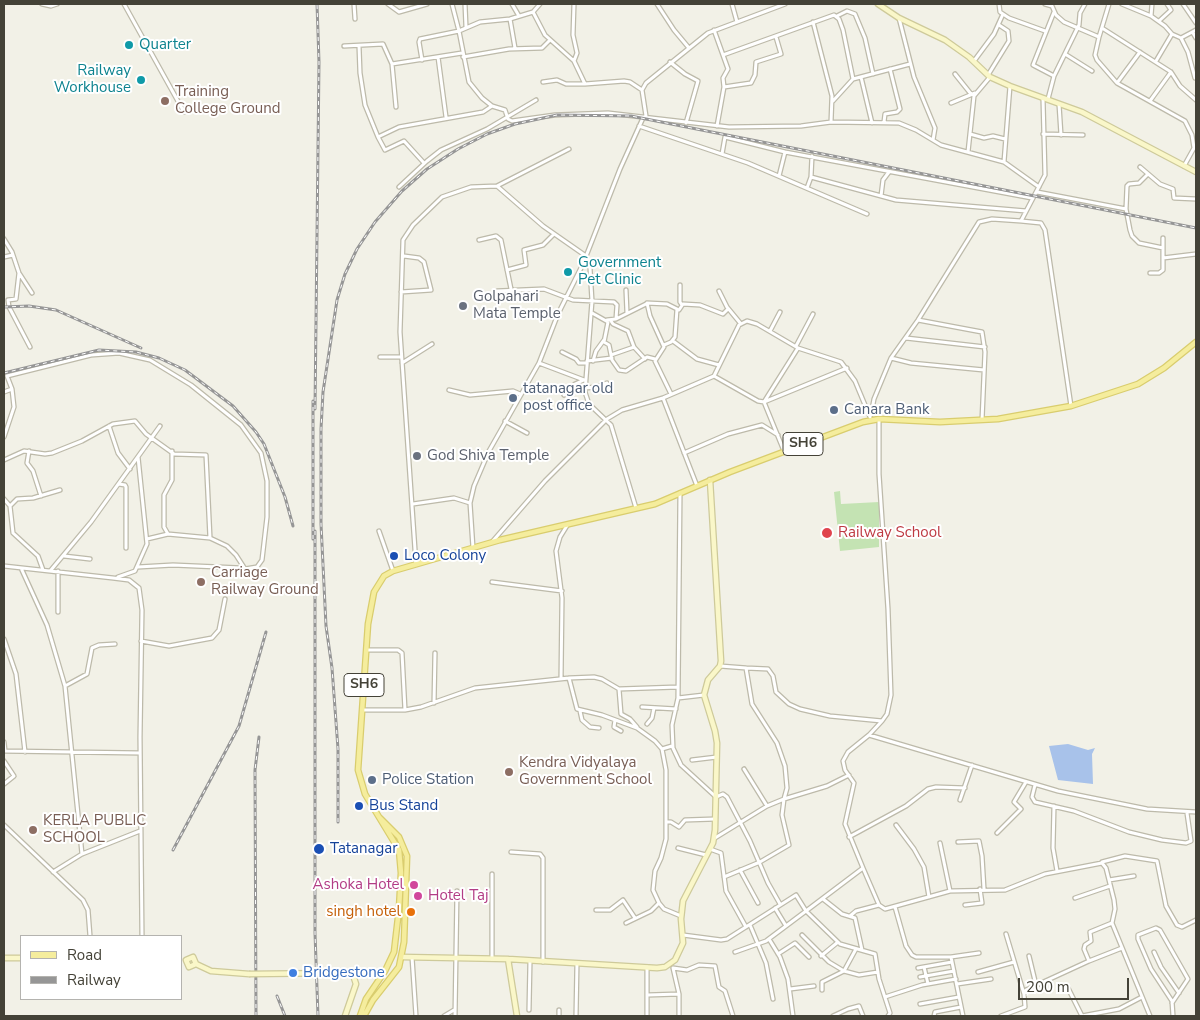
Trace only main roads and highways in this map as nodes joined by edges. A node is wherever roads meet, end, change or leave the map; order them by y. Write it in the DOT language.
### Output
graph roads {
  1 [pos="1196,342"];
  2 [pos="379,818"];
  3 [pos="362,1016"];
  1 -- 2 [label="main road, SH6"];
  2 -- 3 [label="main road, SH6"];
  2 -- 3 [label="main road, SH6"];
}
